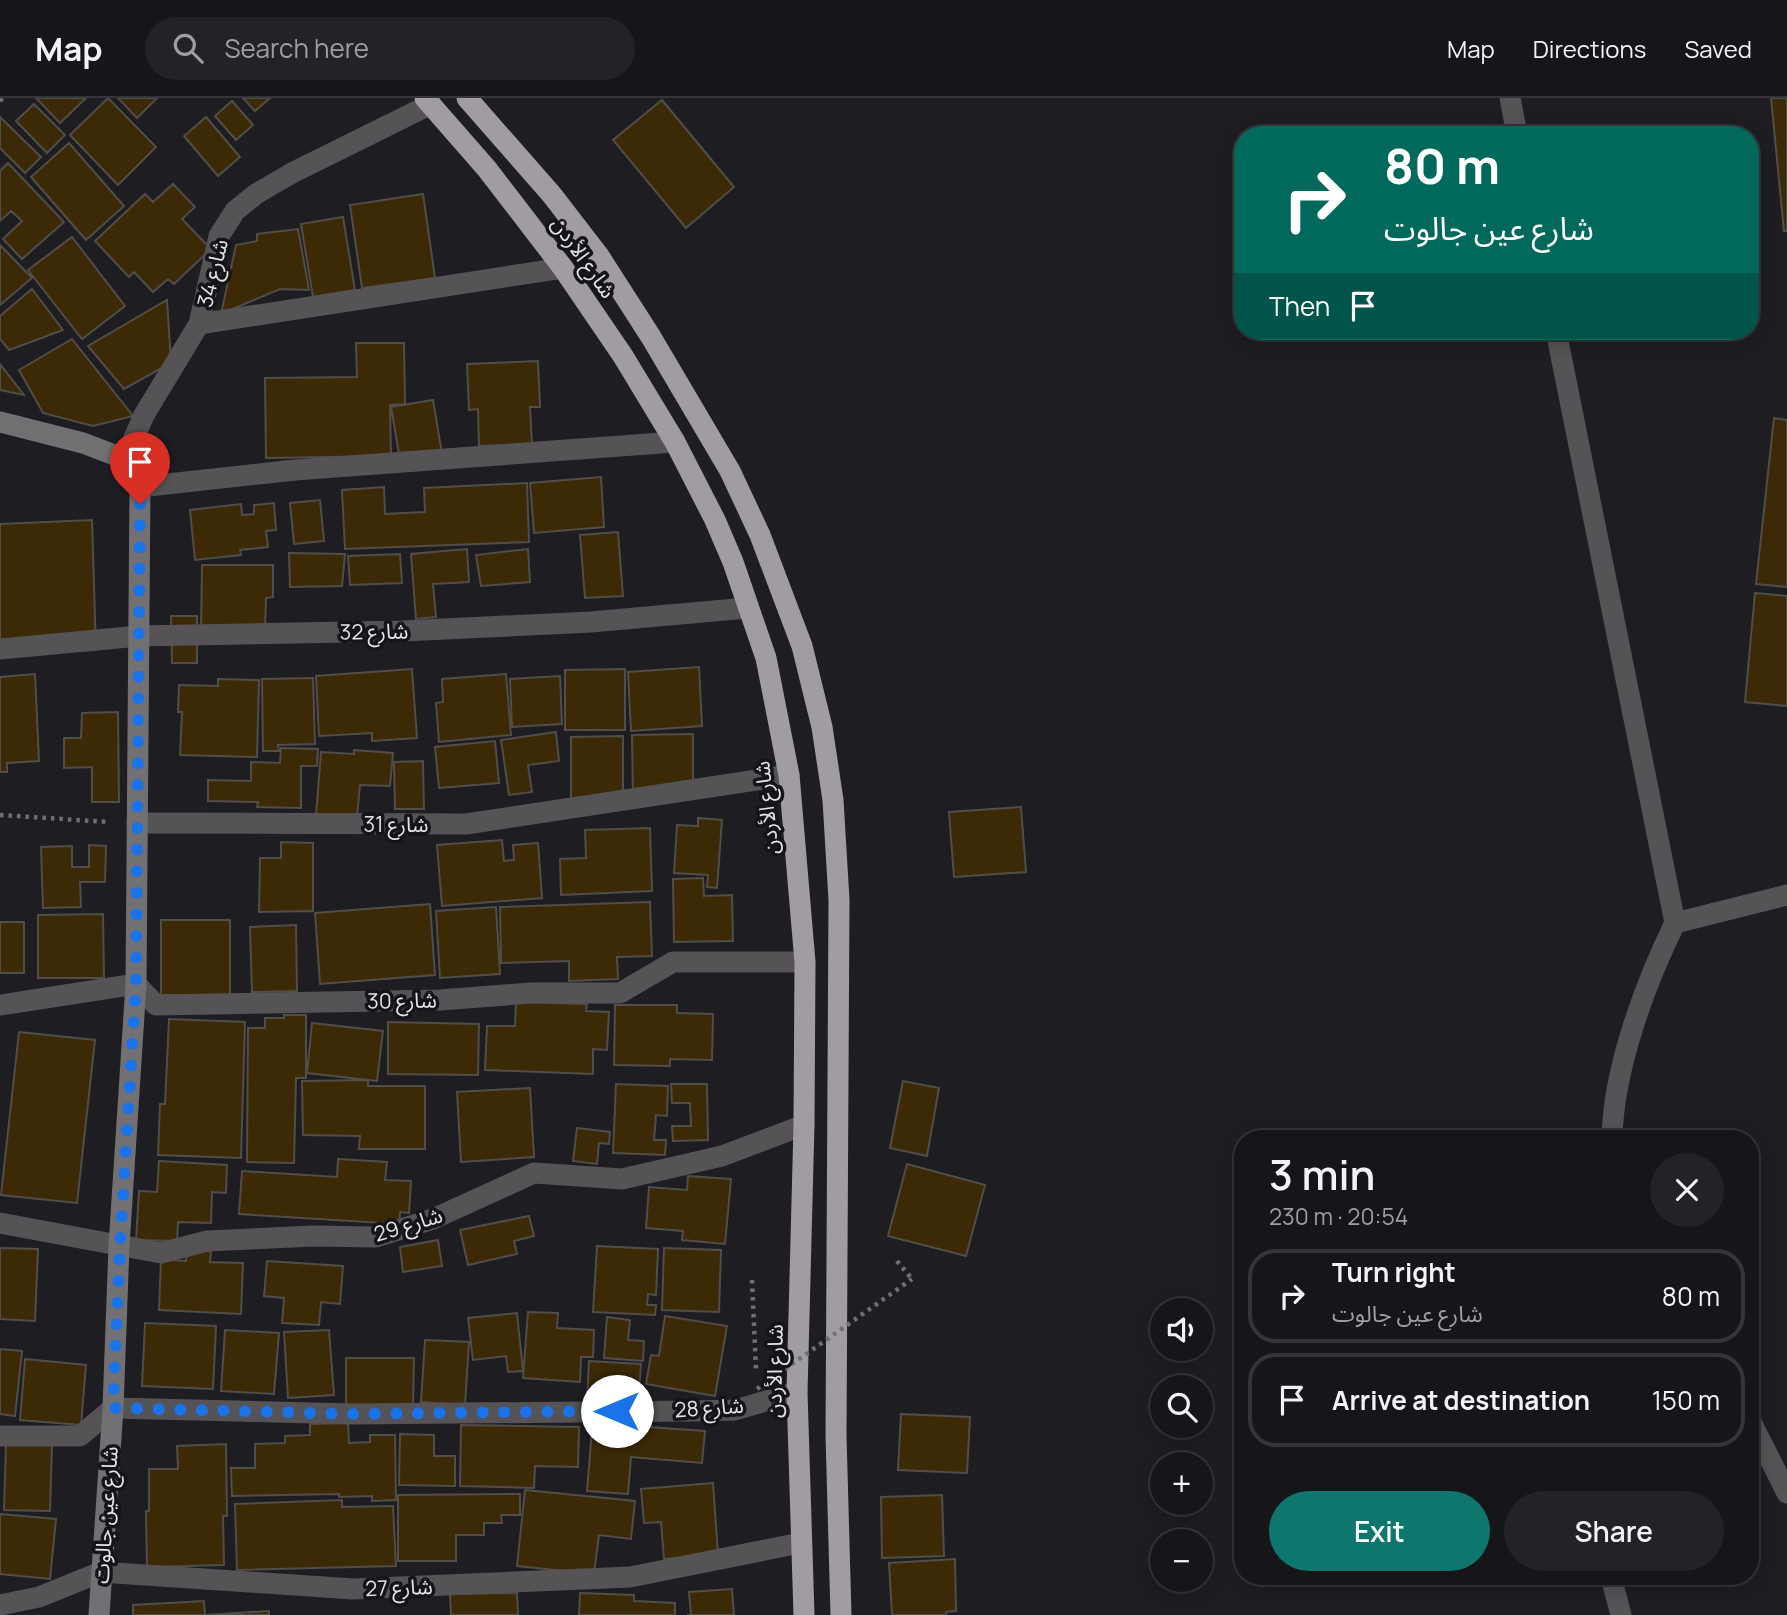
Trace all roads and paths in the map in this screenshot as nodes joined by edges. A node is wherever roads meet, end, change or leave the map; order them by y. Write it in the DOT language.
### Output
graph roads {
  1 [pos="467,98"];
  2 [pos="1510,98"];
  3 [pos="428,101"];
  4 [pos="1515,126"];
  5 [pos="563,268"];
  6 [pos="199,324"];
  7 [pos="1558,340"];
  8 [pos="0,422"];
  9 [pos="675,442"];
  10 [pos="125,459"];
  11 [pos="140,488"];
  12 [pos="747,608"];
  13 [pos="139,636"];
  14 [pos="0,649"];
  15 [pos="789,775"];
  16 [pos="0,815"];
  17 [pos="137,824"];
  18 [pos="1787,895"];
  19 [pos="1675,923"];
  20 [pos="805,962"];
  21 [pos="136,984"];
  22 [pos="0,1004"];
  23 [pos="804,1125"];
  24 [pos="1613,1130"];
  25 [pos="0,1223"];
  26 [pos="120,1246"];
  27 [pos="897,1261"];
  28 [pos="752,1280"];
  29 [pos="797,1392"];
  30 [pos="113,1408"];
  31 [pos="0,1436"];
  32 [pos="1759,1438"];
  33 [pos="1787,1493"];
  34 [pos="800,1543"];
  35 [pos="101,1572"];
  36 [pos="1613,1585"];
  37 [pos="0,1605"];
  38 [pos="99,1615"];
  39 [pos="804,1615"];
  40 [pos="841,1615"];
  41 [pos="1621,1615"];
  1 -- 40 [label="highway, شارع الأردن"];
  2 -- 4 [label="street"];
  3 -- 5 [label="highway, شارع الأردن"];
  3 -- 6 [label="street, شارع 34"];
  5 -- 6 [label="street"];
  5 -- 9 [label="highway, شارع الأردن"];
  6 -- 10 [label="street, شارع 34"];
  7 -- 19 [label="street"];
  8 -- 10 [label="street"];
  9 -- 11 [label="street"];
  9 -- 12 [label="highway, شارع الأردن"];
  10 -- 11 [label="street, شارع عين جالوت"];
  11 -- 13 [label="street, شارع عين جالوت"];
  12 -- 13 [label="street, شارع 32"];
  12 -- 15 [label="highway, شارع الأردن"];
  13 -- 14 [label="street, شارع 32"];
  13 -- 17 [label="street, شارع عين جالوت"];
  15 -- 17 [label="street, شارع 31"];
  15 -- 20 [label="highway, شارع الأردن"];
  16 -- 17 [label="path"];
  17 -- 21 [label="street, شارع عين جالوت"];
  18 -- 19 [label="street"];
  19 -- 24 [label="street"];
  20 -- 21 [label="street, شارع 30"];
  20 -- 23 [label="highway, شارع الأردن"];
  21 -- 22 [label="street"];
  21 -- 26 [label="street, شارع عين جالوت"];
  23 -- 26 [label="street, شارع 29"];
  23 -- 29 [label="highway, شارع الأردن"];
  25 -- 26 [label="street, شارع 29"];
  26 -- 30 [label="street, شارع عين جالوت"];
  27 -- 28 [label="path, bridge"];
  29 -- 30 [label="street, شارع 28"];
  29 -- 34 [label="highway, شارع الأردن"];
  30 -- 31 [label="street"];
  30 -- 35 [label="street, شارع عين جالوت"];
  32 -- 33 [label="street"];
  34 -- 35 [label="street, شارع 27"];
  34 -- 39 [label="highway, شارع الأردن"];
  35 -- 37 [label="street, شارع 27"];
  35 -- 38 [label="street, شارع عين جالوت"];
  36 -- 41 [label="street"];
}
